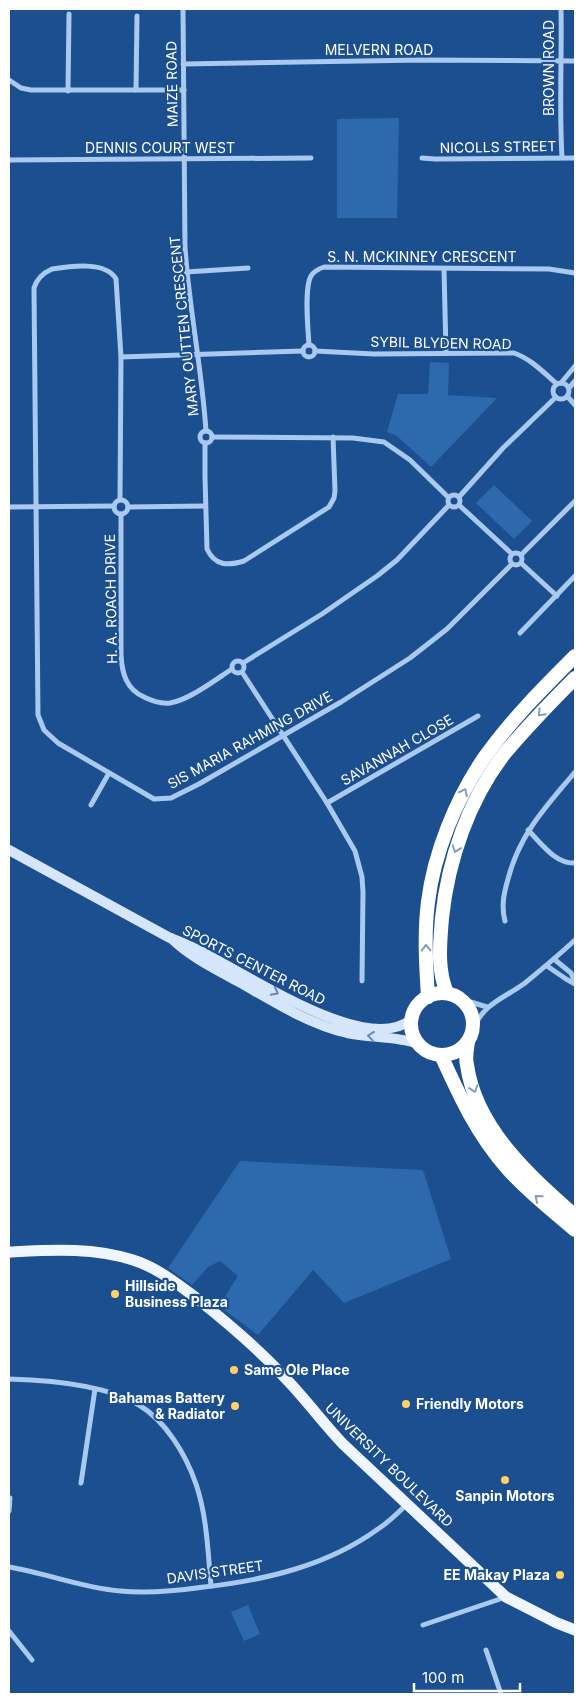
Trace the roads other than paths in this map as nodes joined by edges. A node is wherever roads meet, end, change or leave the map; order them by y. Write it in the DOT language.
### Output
graph roads {
  1 [pos="183,9"];
  2 [pos="561,9"];
  3 [pos="69,14"];
  4 [pos="137,16"];
  5 [pos="562,61"];
  6 [pos="575,61"];
  7 [pos="183,64"];
  8 [pos="9,80"];
  9 [pos="136,90"];
  10 [pos="184,90"];
  11 [pos="68,91"];
  12 [pos="562,157"];
  13 [pos="312,158"];
  14 [pos="422,158"];
  15 [pos="575,158"];
  16 [pos="184,159"];
  17 [pos="9,160"];
  18 [pos="248,268"];
  19 [pos="444,268"];
  20 [pos="186,272"];
  21 [pos="575,273"];
  22 [pos="309,345"];
  23 [pos="303,351"];
  24 [pos="315,351"];
  25 [pos="446,353"];
  26 [pos="197,354"];
  27 [pos="121,357"];
  28 [pos="575,366"];
  29 [pos="575,381"];
  30 [pos="559,383"];
  31 [pos="569,388"];
  32 [pos="567,396"];
  33 [pos="556,397"];
  34 [pos="575,405"];
  35 [pos="206,431"];
  36 [pos="212,437"];
  37 [pos="333,438"];
  38 [pos="205,443"];
  39 [pos="448,497"];
  40 [pos="459,497"];
  41 [pos="120,500"];
  42 [pos="575,501"];
  43 [pos="458,505"];
  44 [pos="36,506"];
  45 [pos="114,506"];
  46 [pos="205,506"];
  47 [pos="449,506"];
  48 [pos="9,507"];
  49 [pos="128,507"];
  50 [pos="121,514"];
  51 [pos="512,554"];
  52 [pos="521,555"];
  53 [pos="521,563"];
  54 [pos="512,564"];
  55 [pos="575,576"];
  56 [pos="557,596"];
  57 [pos="520,633"];
  58 [pos="575,656"];
  59 [pos="243,664"];
  60 [pos="232,669"];
  61 [pos="242,672"];
  62 [pos="575,678"];
  63 [pos="478,716"];
  64 [pos="282,736"];
  65 [pos="575,772"];
  66 [pos="109,773"];
  67 [pos="327,803"];
  68 [pos="91,806"];
  69 [pos="528,830"];
  70 [pos="9,850"];
  71 [pos="575,863"];
  72 [pos="505,921"];
  73 [pos="170,938"];
  74 [pos="575,940"];
  75 [pos="554,958"];
  76 [pos="547,966"];
  77 [pos="362,981"];
  78 [pos="575,983"];
  79 [pos="447,993"];
  80 [pos="428,997"];
  81 [pos="461,999"];
  82 [pos="487,1007"];
  83 [pos="412,1019"];
  84 [pos="473,1028"];
  85 [pos="468,1042"];
  86 [pos="419,1044"];
  87 [pos="441,1055"];
  88 [pos="575,1216"];
  89 [pos="575,1230"];
  90 [pos="9,1252"];
  91 [pos="9,1379"];
  92 [pos="95,1389"];
  93 [pos="81,1483"];
  94 [pos="10,1498"];
  95 [pos="408,1504"];
  96 [pos="9,1511"];
  97 [pos="9,1567"];
  98 [pos="211,1586"];
  99 [pos="506,1596"];
  100 [pos="423,1625"];
  101 [pos="573,1628"];
  102 [pos="9,1631"];
  103 [pos="486,1650"];
  104 [pos="32,1660"];
  105 [pos="501,1694"];
  1 -- 7 [label="street, MAIZE ROAD"];
  2 -- 5 [label="street, BROWN ROAD"];
  3 -- 11 [label="street"];
  4 -- 9 [label="street"];
  5 -- 6 [label="street, MELVERN ROAD"];
  5 -- 7 [label="street, MELVERN ROAD"];
  5 -- 12 [label="street, BROWN ROAD"];
  7 -- 10 [label="street, MAIZE ROAD"];
  8 -- 11 [label="street"];
  9 -- 10 [label="street"];
  9 -- 11 [label="street"];
  10 -- 16 [label="street, MAIZE ROAD"];
  12 -- 14 [label="street, NICOLLS STREET"];
  12 -- 15 [label="street, NICOLLS STREET"];
  13 -- 16 [label="street, DENNIS COURT WEST"];
  16 -- 17 [label="street, DENNIS COURT WEST"];
  16 -- 20 [label="street, MARY OUTTEN CRESCENT"];
  18 -- 20 [label="street"];
  19 -- 21 [label="street, S. N. MCKINNEY CRESCENT"];
  19 -- 22 [label="street, S. N. MCKINNEY CRESCENT"];
  19 -- 25 [label="street"];
  20 -- 26 [label="street, MARY OUTTEN CRESCENT"];
  22 -- 23 [label="street"];
  22 -- 24 [label="street"];
  23 -- 24 [label="street, SYBIL BLYDEN ROAD"];
  23 -- 26 [label="street, SYBIL BLYDEN ROAD"];
  24 -- 25 [label="street, SYBIL BLYDEN ROAD"];
  25 -- 30 [label="street, SYBIL BLYDEN ROAD"];
  26 -- 27 [label="street, SYBIL BLYDEN ROAD"];
  26 -- 35 [label="street, MARY OUTTEN CRESCENT"];
  27 -- 41 [label="street"];
  27 -- 44 [label="street, SIS MARIA RAHMING DRIVE"];
  28 -- 30 [label="street"];
  29 -- 31 [label="street"];
  30 -- 31 [label="street"];
  30 -- 33 [label="street"];
  31 -- 32 [label="street"];
  32 -- 33 [label="street"];
  32 -- 34 [label="street"];
  33 -- 40 [label="street"];
  35 -- 36 [label="street"];
  35 -- 38 [label="street"];
  36 -- 37 [label="street"];
  36 -- 38 [label="street"];
  37 -- 39 [label="street"];
  37 -- 46 [label="street"];
  38 -- 46 [label="street"];
  39 -- 40 [label="street"];
  39 -- 47 [label="street"];
  40 -- 43 [label="street"];
  41 -- 45 [label="street"];
  41 -- 49 [label="street"];
  42 -- 52 [label="street"];
  43 -- 47 [label="street"];
  43 -- 51 [label="street"];
  44 -- 45 [label="street"];
  44 -- 48 [label="street"];
  44 -- 66 [label="street, SIS MARIA RAHMING DRIVE"];
  45 -- 50 [label="street"];
  46 -- 49 [label="street"];
  47 -- 59 [label="street"];
  49 -- 50 [label="street"];
  50 -- 60 [label="street, H. A. ROACH DRIVE"];
  51 -- 52 [label="street"];
  51 -- 54 [label="street"];
  52 -- 53 [label="street"];
  53 -- 54 [label="street"];
  53 -- 56 [label="street"];
  54 -- 64 [label="street, SIS MARIA RAHMING DRIVE"];
  55 -- 56 [label="street"];
  56 -- 57 [label="street"];
  80 -- 58 [label="highway, one-way"];
  59 -- 60 [label="street"];
  59 -- 61 [label="street"];
  60 -- 61 [label="street"];
  61 -- 64 [label="street"];
  62 -- 79 [label="highway, one-way"];
  63 -- 67 [label="street, SAVANNAH CLOSE"];
  64 -- 66 [label="street, SIS MARIA RAHMING DRIVE"];
  64 -- 67 [label="street"];
  65 -- 69 [label="street"];
  66 -- 68 [label="street"];
  67 -- 77 [label="street"];
  69 -- 71 [label="street"];
  69 -- 72 [label="street"];
  70 -- 73 [label="main road, SPORTS CENTER ROAD"];
  73 -- 83 [label="main road, SPORTS CENTER ROAD, one-way"];
  86 -- 73 [label="main road, SPORTS CENTER ROAD, one-way"];
  74 -- 75 [label="street"];
  75 -- 76 [label="street"];
  75 -- 78 [label="street"];
  76 -- 78 [label="street"];
  76 -- 82 [label="street"];
  79 -- 80 [label="highway"];
  79 -- 81 [label="highway"];
  80 -- 83 [label="highway"];
  81 -- 82 [label="street"];
  81 -- 84 [label="highway"];
  82 -- 84 [label="street"];
  83 -- 86 [label="highway"];
  84 -- 85 [label="highway"];
  85 -- 87 [label="highway"];
  85 -- 88 [label="highway, one-way"];
  86 -- 87 [label="highway"];
  89 -- 87 [label="highway, one-way"];
  90 -- 95 [label="main road, UNIVERSITY BOULEVARD"];
  91 -- 92 [label="street"];
  92 -- 93 [label="street"];
  92 -- 98 [label="street"];
  94 -- 96 [label="street"];
  95 -- 98 [label="street, DAVIS STREET"];
  95 -- 99 [label="main road, UNIVERSITY BOULEVARD"];
  97 -- 98 [label="street, DAVIS STREET"];
  99 -- 100 [label="street"];
  99 -- 101 [label="main road, UNIVERSITY BOULEVARD"];
  102 -- 104 [label="street"];
  103 -- 105 [label="street"];
}
